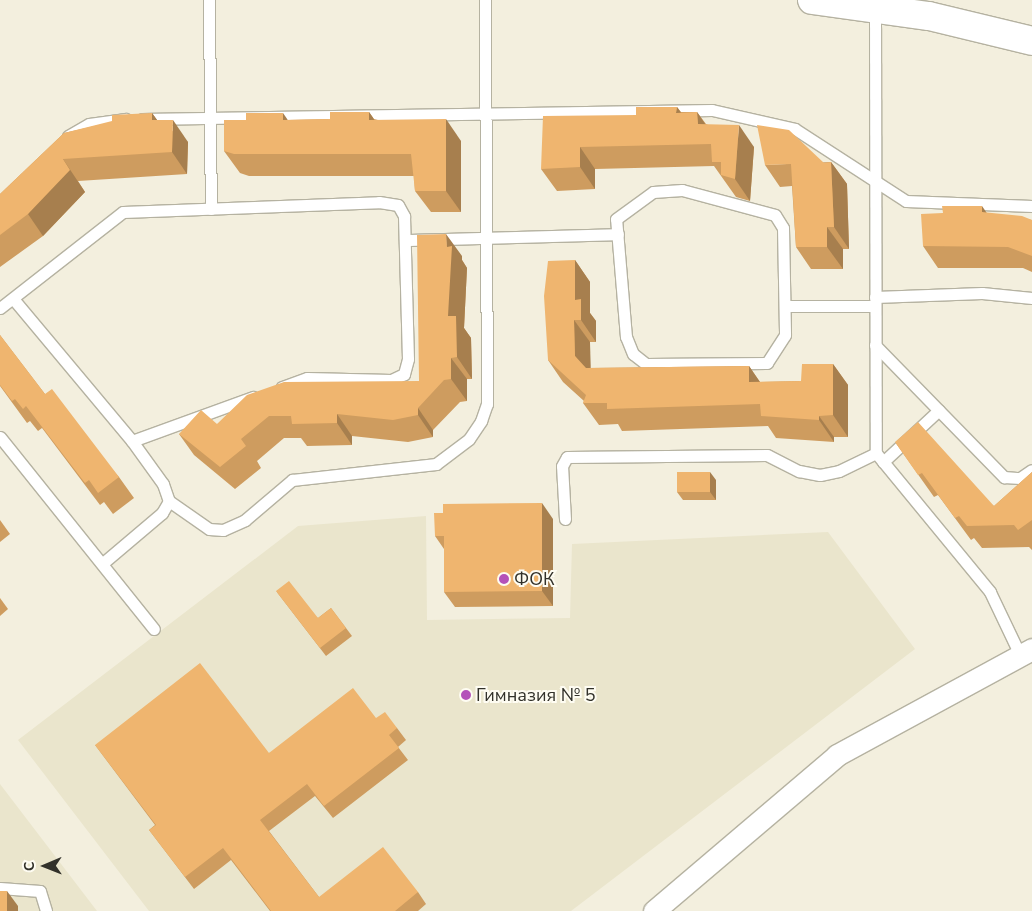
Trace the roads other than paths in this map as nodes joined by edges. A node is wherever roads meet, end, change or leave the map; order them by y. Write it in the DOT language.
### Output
graph roads {
  1 [pos="209,0"];
  2 [pos="485,0"];
  3 [pos="812,0"];
  4 [pos="875,8"];
  5 [pos="1032,41"];
  6 [pos="486,111"];
  7 [pos="210,115"];
  8 [pos="58,142"];
  9 [pos="875,182"];
  10 [pos="1032,206"];
  11 [pos="211,208"];
  12 [pos="618,234"];
  13 [pos="486,238"];
  14 [pos="405,240"];
  15 [pos="1032,298"];
  16 [pos="15,301"];
  17 [pos="875,301"];
  18 [pos="785,306"];
  19 [pos="0,308"];
  20 [pos="875,345"];
  21 [pos="940,410"];
  22 [pos="0,437"];
  23 [pos="132,441"];
  24 [pos="879,457"];
  25 [pos="1032,470"];
  26 [pos="169,501"];
  27 [pos="565,519"];
  28 [pos="103,563"];
  29 [pos="154,629"];
  30 [pos="1026,652"];
  31 [pos="0,888"];
  32 [pos="46,911"];
  33 [pos="654,911"];
  1 -- 7 [label="lane"];
  2 -- 6 [label="lane"];
  3 -- 4 [label="main road"];
  4 -- 5 [label="main road"];
  4 -- 9 [label="lane"];
  6 -- 7 [label="lane"];
  6 -- 9 [label="lane"];
  6 -- 13 [label="lane"];
  7 -- 8 [label="lane"];
  7 -- 11 [label="lane"];
  9 -- 10 [label="lane"];
  9 -- 17 [label="lane"];
  11 -- 14 [label="lane"];
  11 -- 16 [label="lane"];
  12 -- 13 [label="lane"];
  12 -- 18 [label="lane"];
  12 -- 18 [label="lane"];
  13 -- 14 [label="lane"];
  13 -- 26 [label="lane"];
  14 -- 23 [label="lane"];
  15 -- 17 [label="lane"];
  16 -- 19 [label="lane"];
  16 -- 23 [label="lane"];
  17 -- 18 [label="lane"];
  17 -- 20 [label="lane"];
  20 -- 21 [label="lane"];
  20 -- 24 [label="lane"];
  21 -- 24 [label="lane"];
  21 -- 25 [label="lane"];
  22 -- 28 [label="lane"];
  23 -- 26 [label="lane"];
  24 -- 27 [label="lane"];
  24 -- 30 [label="lane"];
  26 -- 28 [label="lane"];
  28 -- 29 [label="lane"];
  30 -- 33 [label="street"];
  31 -- 32 [label="lane"];
}
